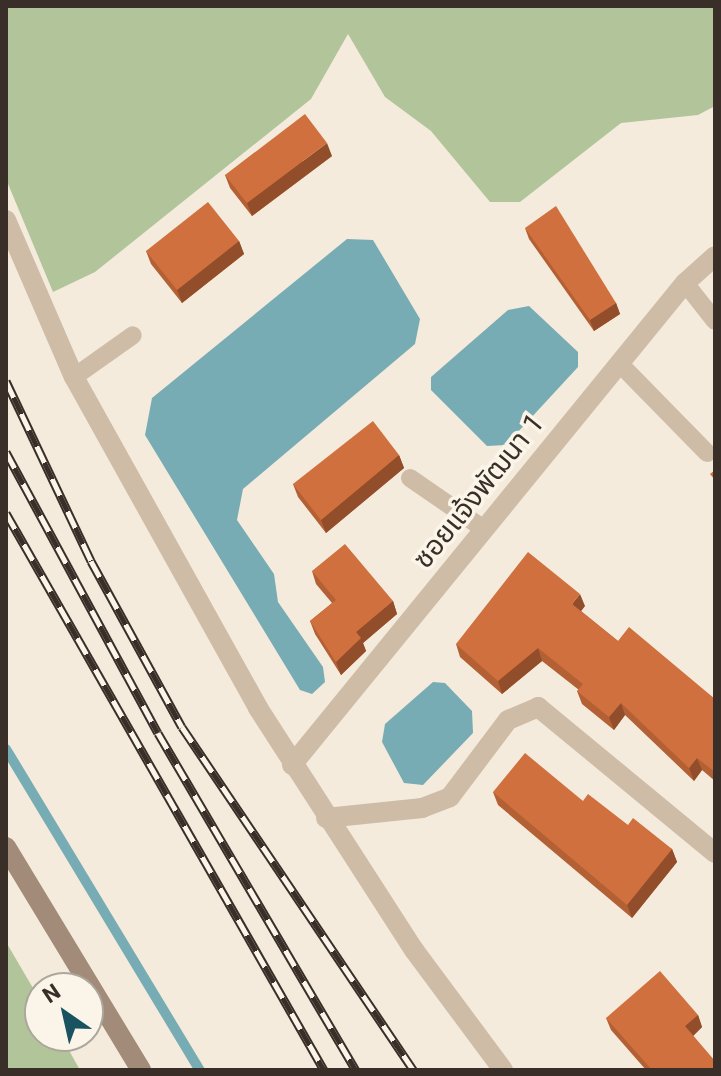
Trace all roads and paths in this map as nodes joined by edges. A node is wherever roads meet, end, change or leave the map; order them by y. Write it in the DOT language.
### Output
graph roads {
  1 [pos="6,220"];
  2 [pos="715,256"];
  3 [pos="685,283"];
  4 [pos="715,321"];
  5 [pos="133,335"];
  6 [pos="619,363"];
  7 [pos="74,377"];
  8 [pos="707,453"];
  9 [pos="410,478"];
  10 [pos="484,529"];
  11 [pos="292,765"];
  12 [pos="326,818"];
  13 [pos="6,847"];
  14 [pos="715,853"];
  15 [pos="136,1068"];
  16 [pos="503,1070"];
  1 -- 7 [label="street"];
  2 -- 3 [label="street, ซอยแจ้งพัฒนา 1"];
  3 -- 4 [label="lane"];
  3 -- 6 [label="street, ซอยแจ้งพัฒนา 1"];
  5 -- 7 [label="lane"];
  6 -- 8 [label="lane"];
  6 -- 10 [label="street, ซอยแจ้งพัฒนา 1"];
  7 -- 11 [label="street"];
  9 -- 10 [label="lane"];
  10 -- 11 [label="street, ซอยแจ้งพัฒนา 1"];
  11 -- 12 [label="street"];
  12 -- 14 [label="street"];
  12 -- 16 [label="street"];
  13 -- 15 [label="main road"];
}
